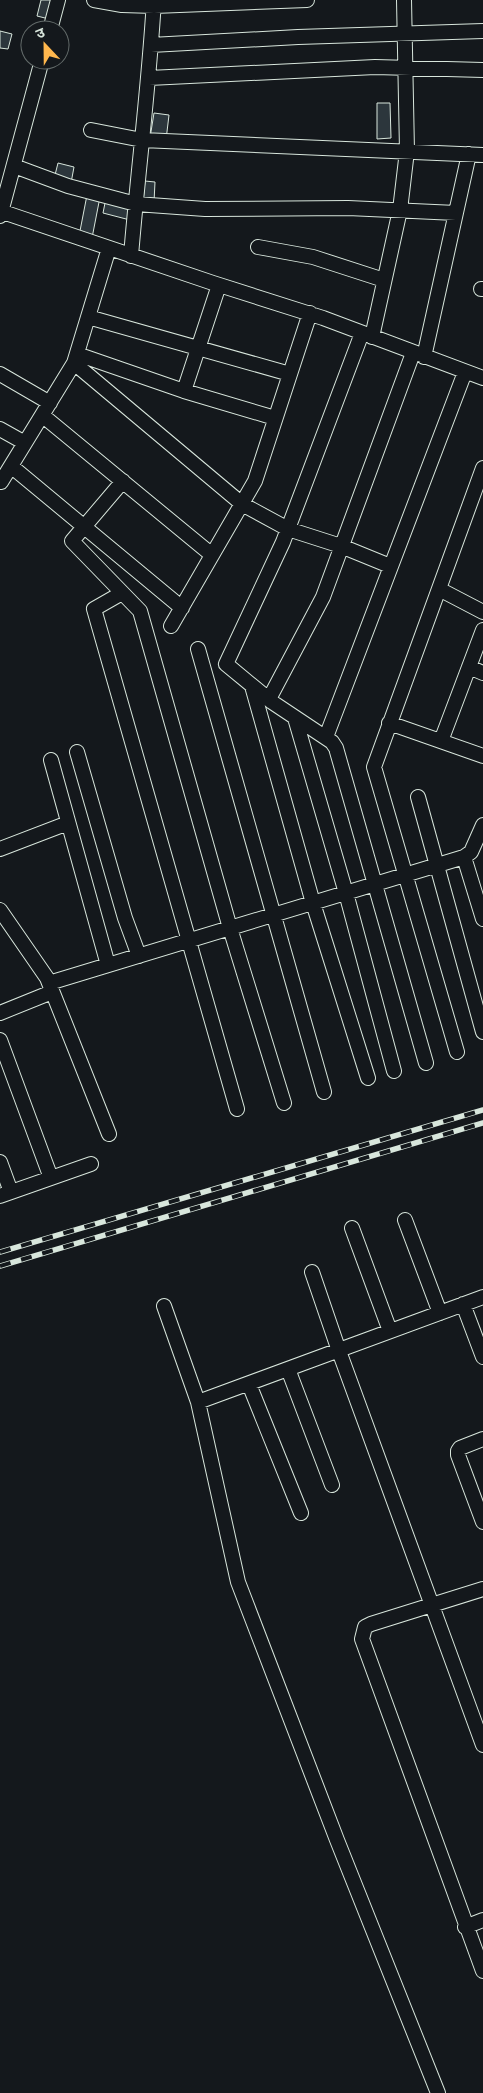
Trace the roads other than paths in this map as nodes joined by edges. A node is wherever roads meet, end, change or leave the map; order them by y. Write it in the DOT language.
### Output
graph roads {
  1 [pos="58,0"];
  2 [pos="94,0"];
  3 [pos="307,0"];
  4 [pos="404,0"];
  5 [pos="154,3"];
  6 [pos="53,20"];
  7 [pos="483,31"];
  8 [pos="405,34"];
  9 [pos="151,45"];
  10 [pos="404,68"];
  11 [pos="39,70"];
  12 [pos="483,70"];
  13 [pos="149,78"];
  14 [pos="91,130"];
  15 [pos="142,140"];
  16 [pos="407,151"];
  17 [pos="469,154"];
  18 [pos="483,155"];
  19 [pos="14,166"];
  20 [pos="136,204"];
  21 [pos="400,210"];
  22 [pos="0,213"];
  23 [pos="456,213"];
  24 [pos="258,247"];
  25 [pos="109,248"];
  26 [pos="132,256"];
  27 [pos="384,280"];
  28 [pos="219,285"];
  29 [pos="310,313"];
  30 [pos="88,317"];
  31 [pos="367,335"];
  32 [pos="198,348"];
  33 [pos="419,355"];
  34 [pos="75,358"];
  35 [pos="465,372"];
  36 [pos="0,374"];
  37 [pos="290,374"];
  38 [pos="483,378"];
  39 [pos="184,392"];
  40 [pos="50,403"];
  41 [pos="42,415"];
  42 [pos="275,418"];
  43 [pos="0,429"];
  44 [pos="25,442"];
  45 [pos="11,466"];
  46 [pos="483,468"];
  47 [pos="123,481"];
  48 [pos="1,482"];
  49 [pos="242,504"];
  50 [pos="83,528"];
  51 [pos="288,528"];
  52 [pos="341,546"];
  53 [pos="212,555"];
  54 [pos="390,566"];
  55 [pos="439,589"];
  56 [pos="122,593"];
  57 [pos="182,608"];
  58 [pos="483,612"];
  59 [pos="171,626"];
  60 [pos="483,630"];
  61 [pos="198,649"];
  62 [pos="469,667"];
  63 [pos="483,673"];
  64 [pos="252,686"];
  65 [pos="269,699"];
  66 [pos="295,718"];
  67 [pos="389,723"];
  68 [pos="326,738"];
  69 [pos="441,741"];
  70 [pos="77,752"];
  71 [pos="483,756"];
  72 [pos="51,760"];
  73 [pos="418,798"];
  74 [pos="68,823"];
  75 [pos="483,825"];
  76 [pos="0,849"];
  77 [pos="464,857"];
  78 [pos="436,865"];
  79 [pos="405,875"];
  80 [pos="374,884"];
  81 [pos="346,893"];
  82 [pos="313,903"];
  83 [pos="0,910"];
  84 [pos="274,914"];
  85 [pos="483,920"];
  86 [pos="230,928"];
  87 [pos="190,940"];
  88 [pos="138,956"];
  89 [pos="108,965"];
  90 [pos="50,988"];
  91 [pos="0,1013"];
  92 [pos="483,1032"];
  93 [pos="0,1040"];
  94 [pos="457,1052"];
  95 [pos="426,1063"];
  96 [pos="394,1071"];
  97 [pos="368,1078"];
  98 [pos="324,1092"];
  99 [pos="284,1103"];
  100 [pos="237,1109"];
  101 [pos="108,1134"];
  102 [pos="0,1162"];
  103 [pos="91,1164"];
  104 [pos="51,1178"];
  105 [pos="6,1194"];
  106 [pos="405,1220"];
  107 [pos="352,1228"];
  108 [pos="312,1272"];
  109 [pos="483,1297"];
  110 [pos="463,1304"];
  111 [pos="164,1306"];
  112 [pos="440,1313"];
  113 [pos="390,1331"];
  114 [pos="339,1351"];
  115 [pos="483,1356"];
  116 [pos="288,1370"];
  117 [pos="249,1384"];
  118 [pos="198,1402"];
  119 [pos="483,1439"];
  120 [pos="332,1485"];
  121 [pos="301,1513"];
  122 [pos="483,1522"];
  123 [pos="483,1589"];
  124 [pos="432,1606"];
  125 [pos="483,1745"];
  126 [pos="483,1920"];
  127 [pos="466,1927"];
  128 [pos="483,1971"];
  129 [pos="438,2093"];
  1 -- 6 [label="street"];
  2 -- 5 [label="street"];
  3 -- 5 [label="street"];
  4 -- 8 [label="street"];
  5 -- 9 [label="street"];
  7 -- 8 [label="street"];
  8 -- 9 [label="street"];
  8 -- 10 [label="street"];
  9 -- 13 [label="street"];
  10 -- 12 [label="street"];
  10 -- 13 [label="street"];
  10 -- 16 [label="street"];
  11 -- 19 [label="street"];
  13 -- 15 [label="street"];
  14 -- 15 [label="street"];
  15 -- 16 [label="street"];
  15 -- 20 [label="street"];
  16 -- 17 [label="street"];
  16 -- 21 [label="street"];
  17 -- 18 [label="street"];
  17 -- 23 [label="street"];
  19 -- 20 [label="street"];
  19 -- 22 [label="street"];
  20 -- 21 [label="street"];
  20 -- 26 [label="street"];
  21 -- 23 [label="street"];
  21 -- 27 [label="street"];
  22 -- 25 [label="street"];
  23 -- 33 [label="street"];
  24 -- 27 [label="street"];
  25 -- 26 [label="street"];
  25 -- 30 [label="street"];
  26 -- 28 [label="street"];
  27 -- 31 [label="street"];
  28 -- 29 [label="street"];
  28 -- 32 [label="street"];
  29 -- 31 [label="street"];
  29 -- 37 [label="street"];
  30 -- 32 [label="street"];
  30 -- 34 [label="street"];
  31 -- 33 [label="street"];
  31 -- 51 [label="street"];
  32 -- 37 [label="street"];
  32 -- 39 [label="street"];
  33 -- 35 [label="street"];
  33 -- 52 [label="street"];
  34 -- 39 [label="street"];
  34 -- 40 [label="street"];
  34 -- 49 [label="street"];
  35 -- 38 [label="street"];
  35 -- 54 [label="street"];
  36 -- 40 [label="street"];
  37 -- 42 [label="street"];
  39 -- 42 [label="street"];
  40 -- 41 [label="street"];
  41 -- 44 [label="street"];
  41 -- 47 [label="street"];
  42 -- 49 [label="street"];
  43 -- 44 [label="street"];
  44 -- 45 [label="street"];
  45 -- 48 [label="street"];
  45 -- 50 [label="street"];
  46 -- 55 [label="street"];
  47 -- 50 [label="street"];
  47 -- 53 [label="street"];
  49 -- 51 [label="street"];
  49 -- 53 [label="street"];
  50 -- 56 [label="street"];
  50 -- 57 [label="street"];
  51 -- 52 [label="street"];
  51 -- 64 [label="street"];
  52 -- 54 [label="street"];
  52 -- 65 [label="street"];
  53 -- 57 [label="street"];
  54 -- 68 [label="street"];
  55 -- 58 [label="street"];
  55 -- 67 [label="street"];
  56 -- 86 [label="street"];
  56 -- 87 [label="street"];
  57 -- 59 [label="street"];
  60 -- 62 [label="street"];
  61 -- 84 [label="street"];
  62 -- 63 [label="street"];
  62 -- 69 [label="street"];
  64 -- 65 [label="street"];
  64 -- 82 [label="street"];
  65 -- 66 [label="street"];
  66 -- 68 [label="street"];
  66 -- 81 [label="street"];
  67 -- 69 [label="street"];
  67 -- 79 [label="street"];
  68 -- 80 [label="street"];
  69 -- 71 [label="street"];
  70 -- 88 [label="street"];
  72 -- 74 [label="street"];
  73 -- 78 [label="street"];
  74 -- 76 [label="street"];
  74 -- 89 [label="street"];
  75 -- 77 [label="street"];
  77 -- 78 [label="street"];
  77 -- 85 [label="street"];
  78 -- 79 [label="street"];
  78 -- 92 [label="street"];
  79 -- 80 [label="street"];
  79 -- 94 [label="street"];
  80 -- 81 [label="street"];
  80 -- 95 [label="street"];
  81 -- 82 [label="street"];
  81 -- 96 [label="street"];
  82 -- 84 [label="street"];
  82 -- 97 [label="street"];
  83 -- 90 [label="street"];
  84 -- 86 [label="street"];
  84 -- 98 [label="street"];
  86 -- 87 [label="street"];
  86 -- 99 [label="street"];
  87 -- 88 [label="street"];
  87 -- 100 [label="street"];
  88 -- 89 [label="street"];
  89 -- 90 [label="street"];
  90 -- 91 [label="street"];
  90 -- 101 [label="street"];
  93 -- 104 [label="street"];
  102 -- 105 [label="street"];
  103 -- 104 [label="street"];
  104 -- 105 [label="street"];
  106 -- 112 [label="street"];
  107 -- 113 [label="street"];
  108 -- 114 [label="street"];
  109 -- 110 [label="street"];
  110 -- 112 [label="street"];
  110 -- 115 [label="street"];
  111 -- 118 [label="street"];
  112 -- 113 [label="street"];
  113 -- 114 [label="street"];
  114 -- 116 [label="street"];
  114 -- 124 [label="street"];
  116 -- 117 [label="street"];
  116 -- 120 [label="street"];
  117 -- 118 [label="street"];
  117 -- 121 [label="street"];
  118 -- 129 [label="street"];
  119 -- 122 [label="street"];
  123 -- 124 [label="street"];
  124 -- 125 [label="street"];
  124 -- 127 [label="street"];
  126 -- 127 [label="street"];
  127 -- 128 [label="street"];
}
